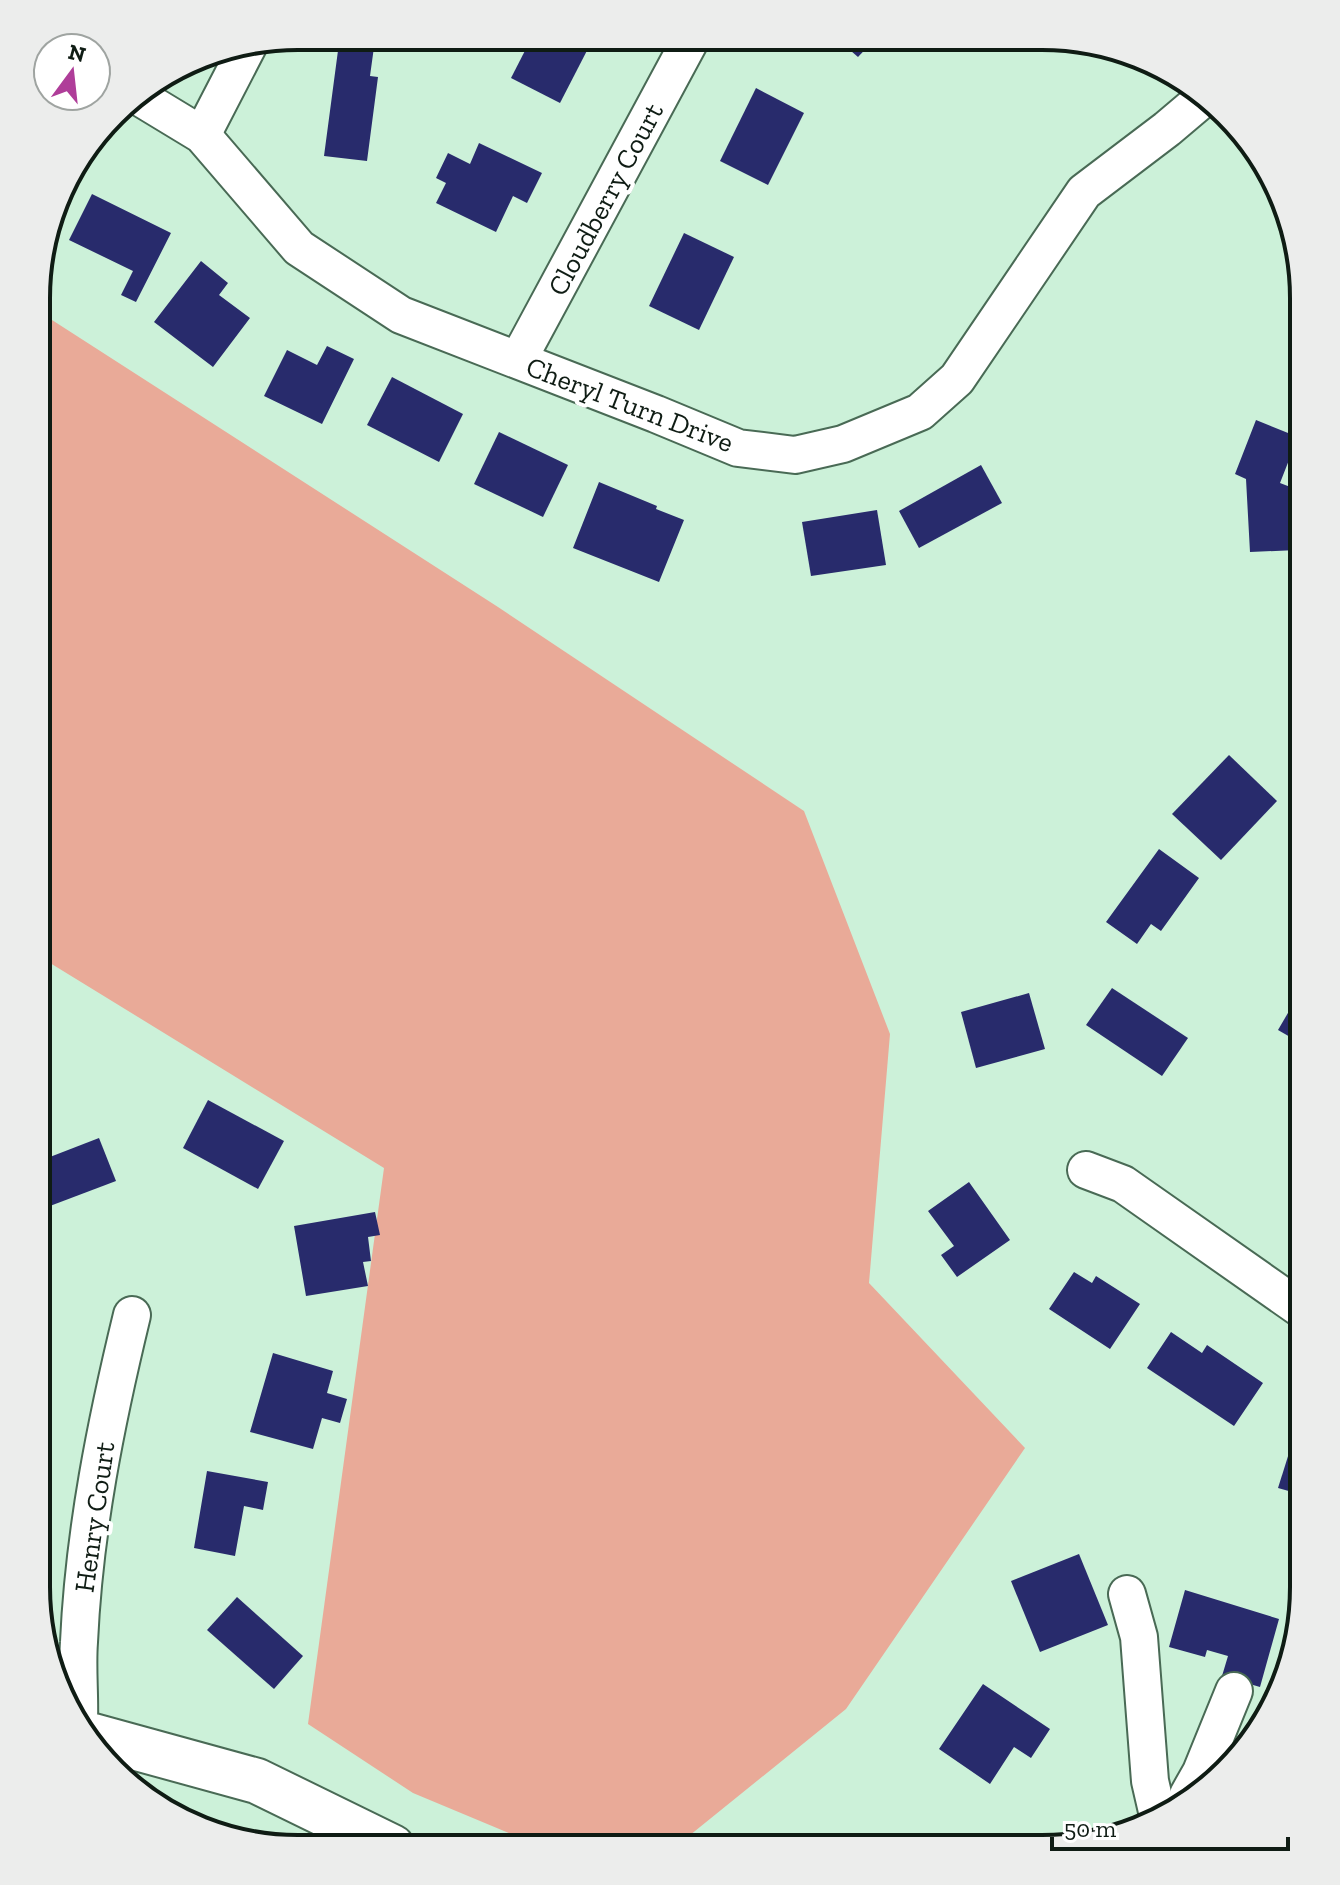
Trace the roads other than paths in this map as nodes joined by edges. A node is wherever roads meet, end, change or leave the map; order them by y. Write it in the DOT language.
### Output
graph roads {
  1 [pos="685,50"];
  2 [pos="242,57"];
  3 [pos="147,101"];
  4 [pos="1197,104"];
  5 [pos="202,135"];
  6 [pos="518,360"];
  7 [pos="1086,1170"];
  8 [pos="1289,1301"];
  9 [pos="132,1315"];
  10 [pos="1127,1594"];
  11 [pos="1234,1691"];
  12 [pos="79,1703"];
  13 [pos="101,1738"];
  14 [pos="1196,1781"];
  15 [pos="1156,1807"];
  16 [pos="367,1835"];
  1 -- 6 [label="street, Cloudberry Court"];
  2 -- 5 [label="street"];
  3 -- 5 [label="street, Cheryl Turn Drive"];
  4 -- 6 [label="street, Cheryl Turn Drive"];
  5 -- 6 [label="street, Cheryl Turn Drive"];
  7 -- 8 [label="street"];
  9 -- 12 [label="street, Henry Court"];
  10 -- 15 [label="street"];
  11 -- 14 [label="street"];
  13 -- 16 [label="street"];
}
